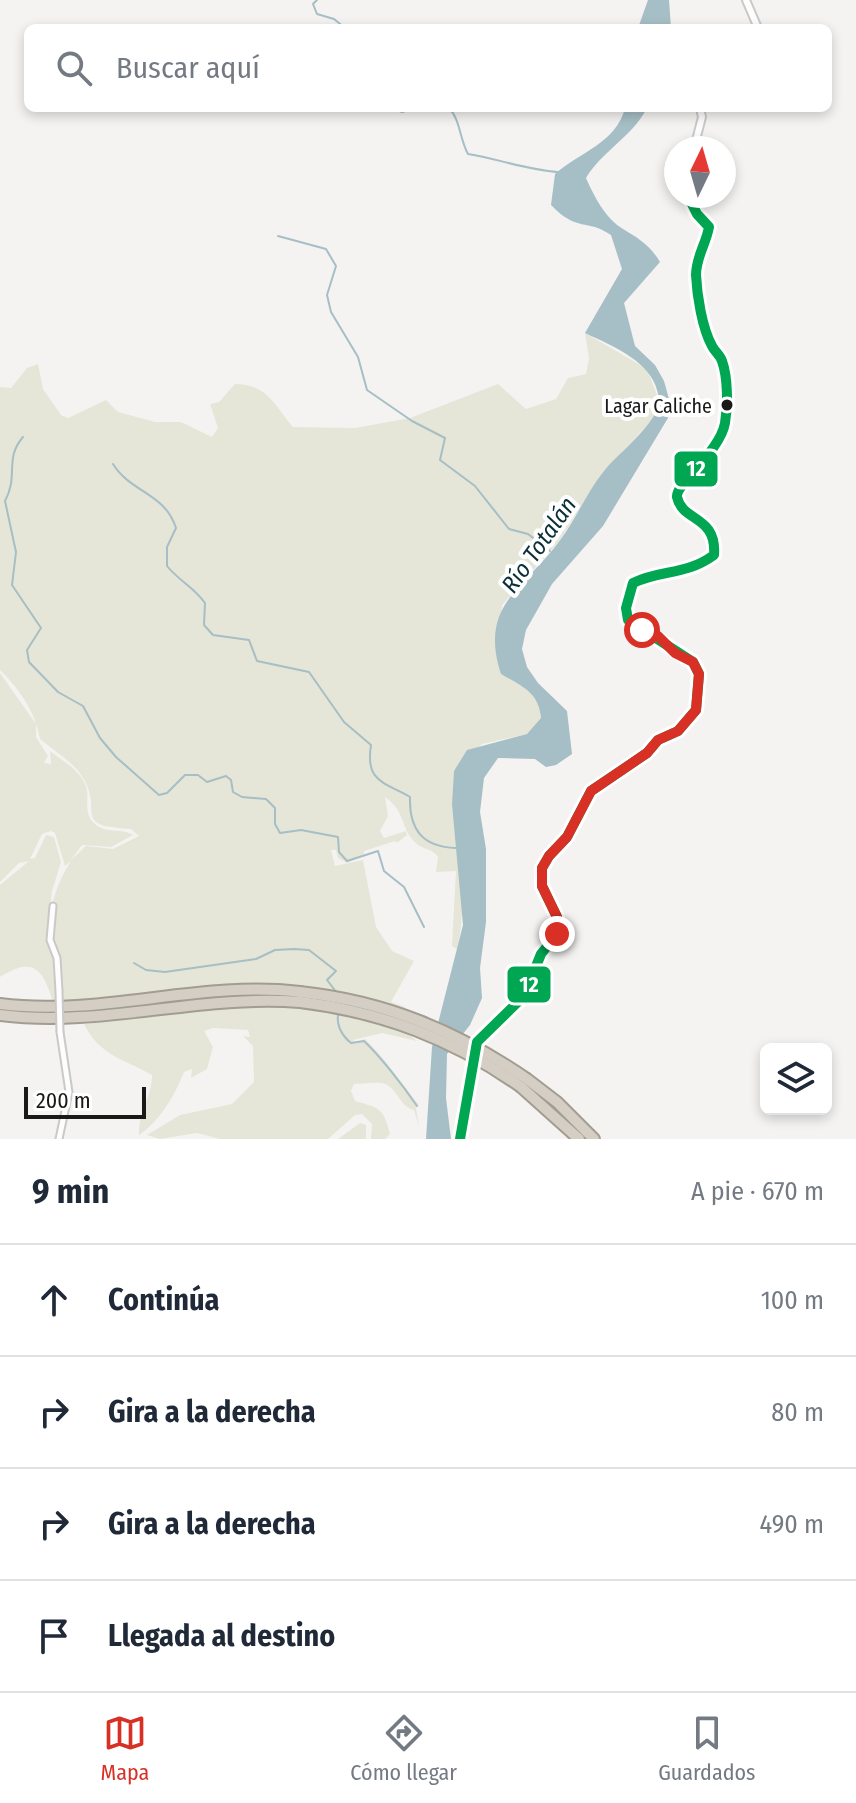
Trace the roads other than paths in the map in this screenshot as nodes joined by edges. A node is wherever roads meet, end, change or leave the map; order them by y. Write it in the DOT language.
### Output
graph roads {
  1 [pos="746,0"];
  2 [pos="756,24"];
  3 [pos="701,112"];
  4 [pos="697,136"];
  5 [pos="694,208"];
  6 [pos="53,906"];
  7 [pos="300,997"];
  8 [pos="0,1004"];
  9 [pos="0,1015"];
  10 [pos="524,1083"];
  11 [pos="59,1139"];
  12 [pos="460,1139"];
  13 [pos="579,1139"];
  14 [pos="594,1139"];
  1 -- 2 [label="street"];
  3 -- 4 [label="street"];
  5 -- 12 [label="street"];
  6 -- 11 [label="street, bridge"];
  7 -- 8 [label="highway"];
  7 -- 9 [label="highway"];
  7 -- 10 [label="highway, bridge"];
  10 -- 13 [label="highway"];
  10 -- 14 [label="highway"];
}
